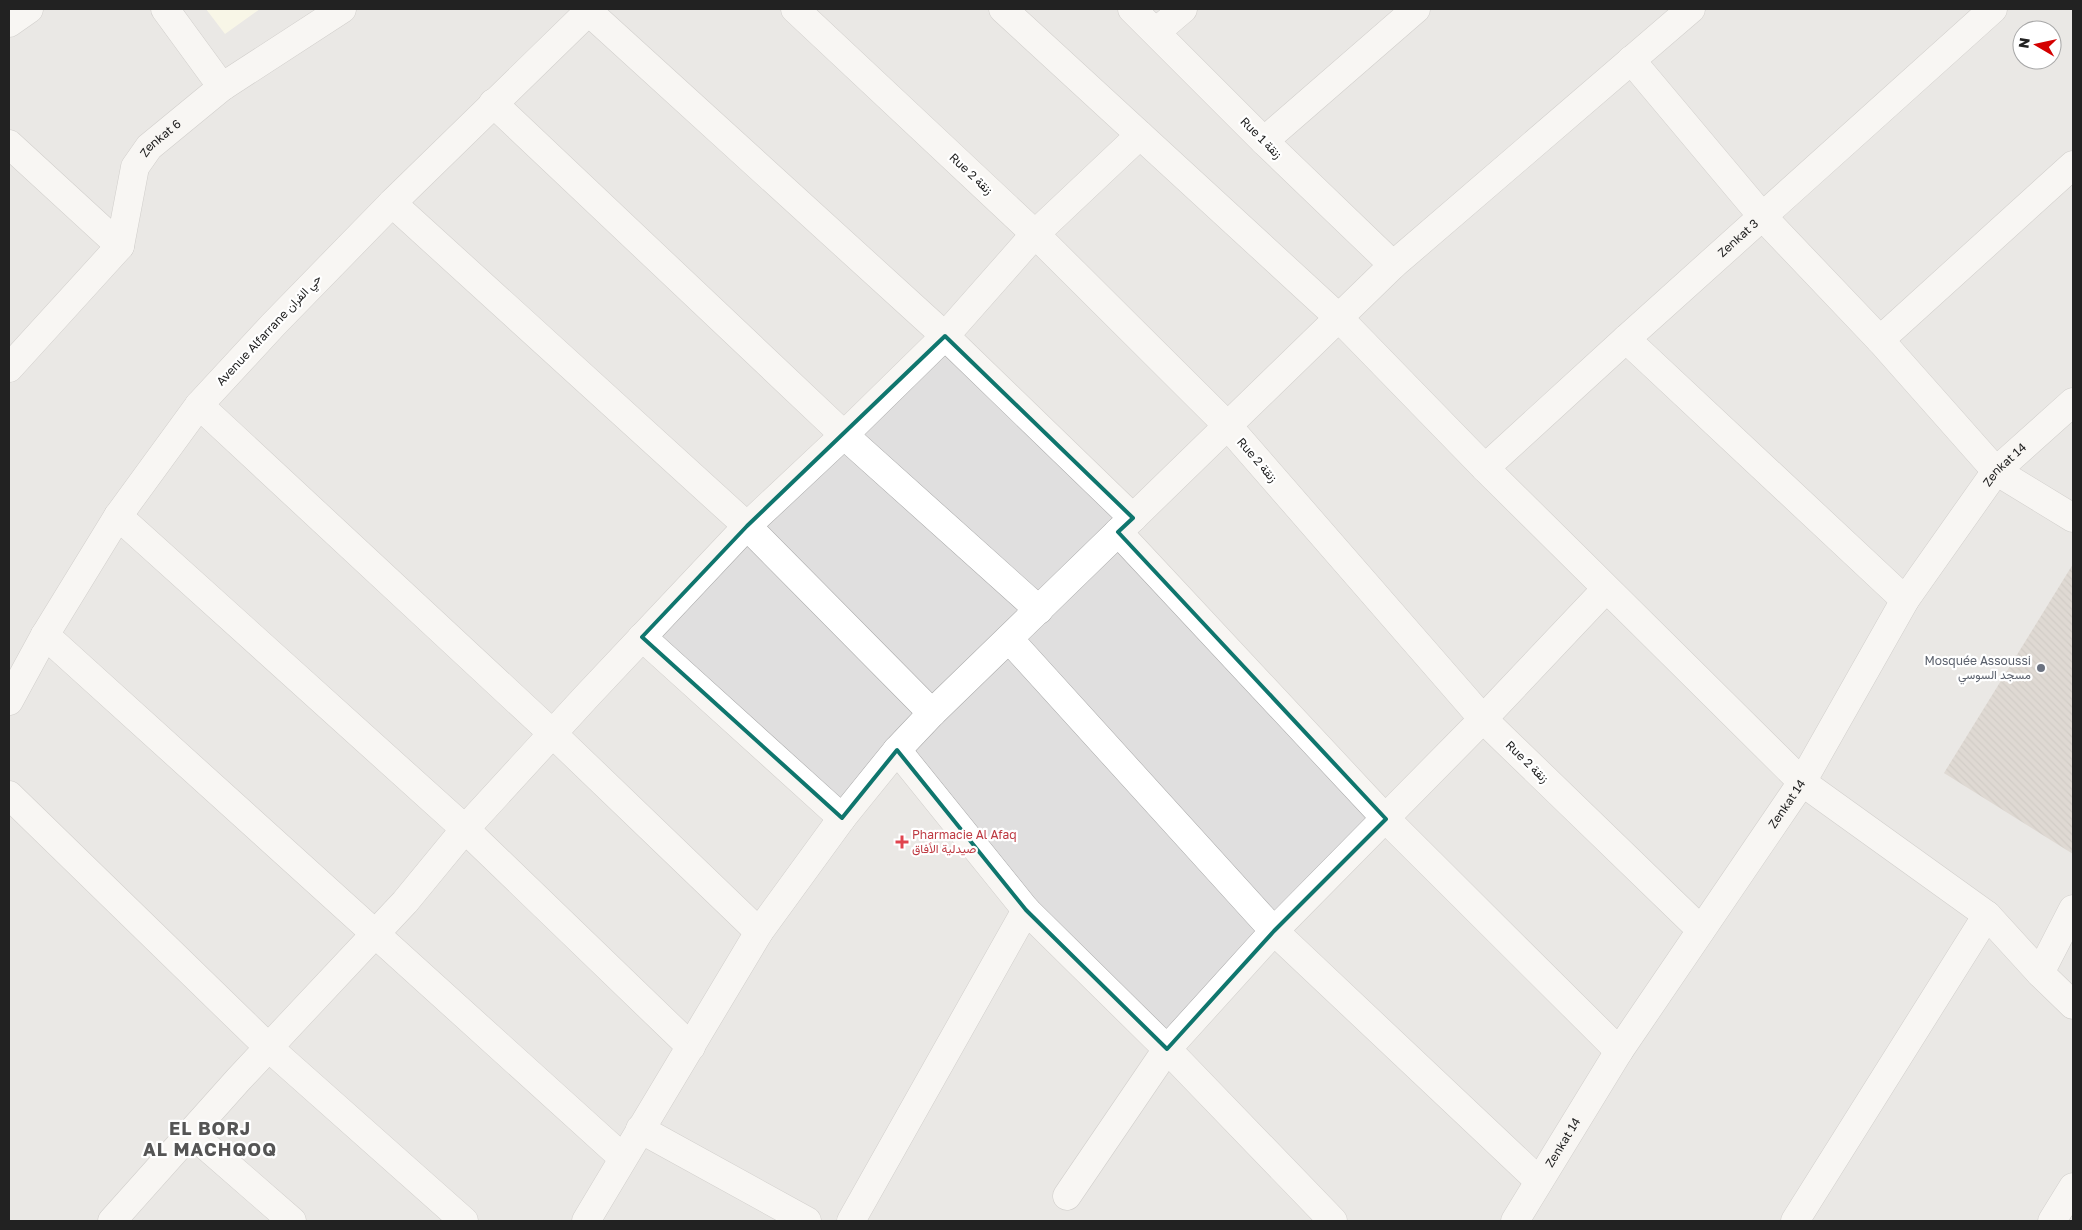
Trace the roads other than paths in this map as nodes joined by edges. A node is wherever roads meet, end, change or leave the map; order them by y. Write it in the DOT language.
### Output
graph roads {
  1 [pos="28,9"];
  2 [pos="165,9"];
  3 [pos="342,9"];
  4 [pos="795,9"];
  5 [pos="1003,9"];
  6 [pos="1132,9"];
  7 [pos="1183,9"];
  8 [pos="1416,9"];
  9 [pos="1692,9"];
  10 [pos="1992,9"];
  11 [pos="589,10"];
  12 [pos="9,24"];
  13 [pos="1156,32"];
  14 [pos="1631,60"];
  15 [pos="222,87"];
  16 [pos="493,103"];
  17 [pos="1140,135"];
  18 [pos="1264,142"];
  19 [pos="9,144"];
  20 [pos="2073,165"];
  21 [pos="392,203"];
  22 [pos="1762,216"];
  23 [pos="1035,234"];
  24 [pos="120,246"];
  25 [pos="1393,265"];
  26 [pos="1338,317"];
  27 [pos="945,336"];
  28 [pos="1626,339"];
  29 [pos="1880,340"];
  30 [pos="9,368"];
  31 [pos="2073,402"];
  32 [pos="199,405"];
  33 [pos="1227,425"];
  34 [pos="844,435"];
  35 [pos="1485,468"];
  36 [pos="1996,471"];
  37 [pos="118,516"];
  38 [pos="2073,518"];
  39 [pos="1125,525"];
  40 [pos="747,526"];
  41 [pos="1606,589"];
  42 [pos="1905,600"];
  43 [pos="1039,610"];
  44 [pos="45,635"];
  45 [pos="642,637"];
  46 [pos="1009,639"];
  47 [pos="9,701"];
  48 [pos="932,713"];
  49 [pos="1483,719"];
  50 [pos="553,734"];
  51 [pos="897,750"];
  52 [pos="1802,782"];
  53 [pos="9,795"];
  54 [pos="842,818"];
  55 [pos="1386,818"];
  56 [pos="465,829"];
  57 [pos="1026,910"];
  58 [pos="2073,910"];
  59 [pos="1986,915"];
  60 [pos="1701,930"];
  61 [pos="1274,931"];
  62 [pos="759,932"];
  63 [pos="376,934"];
  64 [pos="2040,973"];
  65 [pos="2073,1005"];
  66 [pos="268,1047"];
  67 [pos="691,1048"];
  68 [pos="1167,1049"];
  69 [pos="1619,1051"];
  70 [pos="640,1130"];
  71 [pos="191,1133"];
  72 [pos="623,1158"];
  73 [pos="1538,1181"];
  74 [pos="2073,1186"];
  75 [pos="1066,1196"];
  76 [pos="112,1221"];
  77 [pos="292,1221"];
  78 [pos="464,1221"];
  79 [pos="586,1221"];
  80 [pos="808,1221"];
  81 [pos="851,1221"];
  82 [pos="1333,1221"];
  83 [pos="1515,1221"];
  84 [pos="1795,1221"];
  85 [pos="2052,1221"];
  1 -- 12 [label="street"];
  2 -- 15 [label="street"];
  3 -- 15 [label="street, Zenkat 6"];
  4 -- 23 [label="street, Rue 2 زنقة"];
  5 -- 17 [label="street"];
  6 -- 13 [label="street, Rue 1 زنقة"];
  7 -- 13 [label="street"];
  8 -- 18 [label="street"];
  9 -- 14 [label="street"];
  10 -- 22 [label="street, Zenkat 3"];
  11 -- 16 [label="street, Avenue Alfarrane حي الفران"];
  11 -- 27 [label="street"];
  13 -- 18 [label="street, Rue 1 زنقة"];
  14 -- 22 [label="street"];
  14 -- 25 [label="street"];
  15 -- 24 [label="street, Zenkat 6"];
  16 -- 21 [label="street, Avenue Alfarrane حي الفران"];
  16 -- 34 [label="street"];
  17 -- 23 [label="street"];
  17 -- 26 [label="street"];
  18 -- 25 [label="street, Rue 1 زنقة"];
  19 -- 24 [label="street"];
  20 -- 29 [label="street"];
  21 -- 32 [label="street, Avenue Alfarrane حي الفران"];
  21 -- 40 [label="street"];
  22 -- 28 [label="street, Zenkat 3"];
  22 -- 29 [label="street"];
  23 -- 27 [label="street"];
  23 -- 33 [label="street, Rue 2 زنقة"];
  24 -- 30 [label="street"];
  25 -- 26 [label="street"];
  26 -- 33 [label="street"];
  26 -- 35 [label="street"];
  27 -- 34 [label="street"];
  27 -- 39 [label="street"];
  28 -- 35 [label="street, Zenkat 3"];
  28 -- 42 [label="street"];
  29 -- 36 [label="street"];
  31 -- 36 [label="street, Zenkat 14"];
  32 -- 37 [label="street, Avenue Alfarrane حي الفران"];
  32 -- 50 [label="street"];
  33 -- 39 [label="street"];
  33 -- 49 [label="street, Rue 2 زنقة"];
  34 -- 40 [label="street"];
  34 -- 43 [label="street"];
  35 -- 41 [label="street"];
  36 -- 38 [label="street"];
  36 -- 42 [label="street, Zenkat 14"];
  37 -- 44 [label="street, Avenue Alfarrane حي الفران"];
  37 -- 56 [label="street"];
  39 -- 43 [label="street"];
  39 -- 55 [label="street"];
  40 -- 45 [label="street"];
  40 -- 48 [label="street"];
  41 -- 49 [label="street"];
  41 -- 52 [label="street"];
  42 -- 52 [label="street, Zenkat 14"];
  43 -- 46 [label="street"];
  44 -- 47 [label="street, Avenue Alfarrane حي الفران"];
  44 -- 63 [label="street"];
  45 -- 50 [label="street"];
  45 -- 54 [label="street"];
  46 -- 48 [label="street"];
  46 -- 61 [label="street"];
  48 -- 51 [label="street"];
  49 -- 55 [label="street"];
  49 -- 60 [label="street, Rue 2 زنقة"];
  50 -- 56 [label="street"];
  50 -- 62 [label="street"];
  51 -- 54 [label="street"];
  51 -- 57 [label="street"];
  52 -- 59 [label="street"];
  52 -- 60 [label="street, Zenkat 14"];
  53 -- 66 [label="street"];
  54 -- 62 [label="street"];
  55 -- 61 [label="street"];
  55 -- 69 [label="street"];
  56 -- 63 [label="street"];
  56 -- 67 [label="street"];
  57 -- 68 [label="street"];
  57 -- 81 [label="street"];
  58 -- 64 [label="street"];
  59 -- 64 [label="street"];
  59 -- 84 [label="street"];
  60 -- 69 [label="street, Zenkat 14"];
  61 -- 68 [label="street"];
  61 -- 73 [label="street"];
  62 -- 67 [label="street"];
  63 -- 66 [label="street"];
  63 -- 72 [label="street"];
  64 -- 65 [label="street"];
  66 -- 71 [label="street"];
  66 -- 78 [label="street"];
  67 -- 70 [label="street"];
  68 -- 75 [label="street"];
  68 -- 82 [label="street"];
  69 -- 73 [label="street, Zenkat 14"];
  70 -- 72 [label="street"];
  70 -- 80 [label="street"];
  71 -- 76 [label="street"];
  71 -- 77 [label="street"];
  72 -- 79 [label="street"];
  73 -- 83 [label="street, Zenkat 14"];
  74 -- 85 [label="street"];
}
